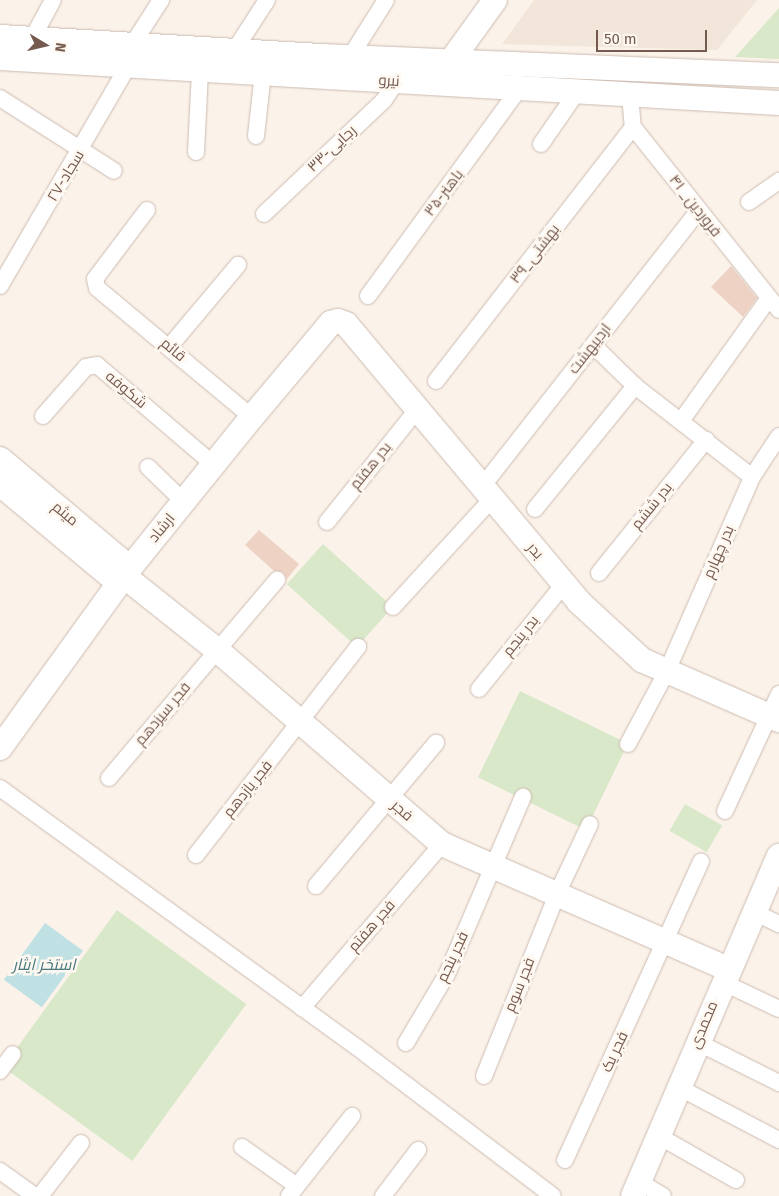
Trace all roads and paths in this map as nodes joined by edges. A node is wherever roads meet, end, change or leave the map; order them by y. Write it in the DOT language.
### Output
graph roads {
  1 [pos="53,0"];
  2 [pos="161,0"];
  3 [pos="268,0"];
  4 [pos="386,0"];
  5 [pos="495,0"];
  6 [pos="0,37"];
  7 [pos="32,39"];
  8 [pos="234,51"];
  9 [pos="131,55"];
  10 [pos="350,56"];
  11 [pos="0,58"];
  12 [pos="451,61"];
  13 [pos="200,68"];
  14 [pos="263,72"];
  15 [pos="779,75"];
  16 [pos="397,81"];
  17 [pos="448,85"];
  18 [pos="519,89"];
  19 [pos="576,92"];
  20 [pos="630,95"];
  21 [pos="0,98"];
  22 [pos="779,103"];
  23 [pos="633,127"];
  24 [pos="256,136"];
  25 [pos="541,144"];
  26 [pos="82,148"];
  27 [pos="196,152"];
  28 [pos="114,171"];
  29 [pos="779,181"];
  30 [pos="749,202"];
  31 [pos="147,210"];
  32 [pos="699,210"];
  33 [pos="264,214"];
  34 [pos="238,265"];
  35 [pos="0,286"];
  36 [pos="368,296"];
  37 [pos="774,304"];
  38 [pos="338,321"];
  39 [pos="593,345"];
  40 [pos="170,346"];
  41 [pos="436,381"];
  42 [pos="636,386"];
  43 [pos="416,411"];
  44 [pos="42,416"];
  45 [pos="252,417"];
  46 [pos="681,421"];
  47 [pos="779,436"];
  48 [pos="706,440"];
  49 [pos="0,459"];
  50 [pos="214,465"];
  51 [pos="148,467"];
  52 [pos="752,477"];
  53 [pos="0,484"];
  54 [pos="486,494"];
  55 [pos="184,502"];
  56 [pos="535,509"];
  57 [pos="327,522"];
  58 [pos="118,570"];
  59 [pos="599,572"];
  60 [pos="277,580"];
  61 [pos="564,584"];
  62 [pos="393,607"];
  63 [pos="358,647"];
  64 [pos="217,650"];
  65 [pos="667,671"];
  66 [pos="478,689"];
  67 [pos="779,694"];
  68 [pos="774,718"];
  69 [pos="301,724"];
  70 [pos="436,743"];
  71 [pos="628,744"];
  72 [pos="0,748"];
  73 [pos="109,778"];
  74 [pos="0,788"];
  75 [pos="523,797"];
  76 [pos="390,800"];
  77 [pos="725,811"];
  78 [pos="590,824"];
  79 [pos="442,844"];
  80 [pos="196,855"];
  81 [pos="779,858"];
  82 [pos="702,861"];
  83 [pos="494,866"];
  84 [pos="316,886"];
  85 [pos="557,894"];
  86 [pos="754,912"];
  87 [pos="779,924"];
  88 [pos="666,943"];
  89 [pos="725,976"];
  90 [pos="302,1008"];
  91 [pos="779,1009"];
  92 [pos="697,1042"];
  93 [pos="406,1043"];
  94 [pos="13,1054"];
  95 [pos="0,1071"];
  96 [pos="484,1076"];
  97 [pos="779,1083"];
  98 [pos="678,1087"];
  99 [pos="352,1116"];
  100 [pos="657,1135"];
  101 [pos="779,1140"];
  102 [pos="81,1143"];
  103 [pos="242,1147"];
  104 [pos="418,1150"];
  105 [pos="564,1160"];
  106 [pos="0,1171"];
  107 [pos="736,1180"];
  108 [pos="635,1188"];
  109 [pos="293,1191"];
  110 [pos="35,1196"];
  111 [pos="40,1196"];
  112 [pos="383,1196"];
  113 [pos="553,1196"];
  114 [pos="663,1196"];
  1 -- 7 [label="street"];
  2 -- 9 [label="street, ۲۷-سجاد"];
  3 -- 8 [label="street"];
  4 -- 10 [label="street"];
  5 -- 12 [label="street"];
  6 -- 7 [label="street, نیرو"];
  7 -- 9 [label="street, نیرو"];
  8 -- 9 [label="street, نیرو"];
  8 -- 10 [label="street, نیرو"];
  9 -- 11 [label="street, نیرو"];
  9 -- 13 [label="street, نیرو"];
  9 -- 26 [label="street, ۲۷-سجاد"];
  10 -- 12 [label="street, نیرو"];
  12 -- 15 [label="street, نیرو"];
  12 -- 17 [label="street"];
  13 -- 14 [label="street, نیرو"];
  13 -- 27 [label="street"];
  14 -- 16 [label="street, نیرو"];
  14 -- 24 [label="street"];
  16 -- 17 [label="street, نیرو"];
  16 -- 33 [label="street, ۳۳-رجایی"];
  17 -- 18 [label="street, نیرو"];
  18 -- 19 [label="street, نیرو"];
  18 -- 36 [label="street, ۳۵-باهنر"];
  19 -- 20 [label="street, نیرو"];
  19 -- 25 [label="street"];
  20 -- 22 [label="street, نیرو"];
  20 -- 23 [label="street"];
  21 -- 26 [label="street"];
  23 -- 32 [label="street, ۴۱ _فروردین"];
  23 -- 41 [label="street, ۳۹_بهشتی"];
  26 -- 28 [label="street"];
  26 -- 35 [label="street, ۲۷-سجاد"];
  29 -- 30 [label="street"];
  31 -- 40 [label="street, قائم"];
  32 -- 37 [label="street, ۴۱ _فروردین"];
  32 -- 39 [label="street, اردیبهشت"];
  34 -- 40 [label="street"];
  37 -- 46 [label="street"];
  38 -- 43 [label="street, بدر"];
  38 -- 45 [label="street, ارشاد"];
  39 -- 42 [label="street"];
  39 -- 54 [label="street, اردیبهشت"];
  40 -- 45 [label="street, قائم"];
  42 -- 46 [label="street"];
  42 -- 56 [label="street"];
  43 -- 54 [label="street, بدر"];
  43 -- 57 [label="street, بدر هفتم"];
  44 -- 50 [label="street, شکوفه"];
  45 -- 50 [label="street, ارشاد"];
  46 -- 48 [label="street"];
  47 -- 52 [label="street, بدر چهارم"];
  48 -- 52 [label="street"];
  48 -- 59 [label="street, بدر ششم"];
  49 -- 58 [label="street, میثم"];
  50 -- 55 [label="street, ارشاد"];
  51 -- 55 [label="street"];
  52 -- 65 [label="street, بدر چهارم"];
  53 -- 58 [label="street, میثم"];
  54 -- 61 [label="street, بدر"];
  54 -- 62 [label="street"];
  55 -- 58 [label="street, ارشاد"];
  58 -- 64 [label="street, فجر"];
  58 -- 72 [label="street, ارشاد"];
  60 -- 64 [label="street, فجر سیزدهم"];
  61 -- 65 [label="street, بدر"];
  61 -- 66 [label="street, بدر پنجم"];
  63 -- 69 [label="street, فجر یازدهم"];
  64 -- 69 [label="street, فجر"];
  64 -- 73 [label="street, فجر سیزدهم"];
  65 -- 68 [label="street, بدر"];
  65 -- 71 [label="street, بدر چهارم"];
  67 -- 68 [label="street"];
  68 -- 77 [label="street"];
  69 -- 76 [label="street, فجر"];
  69 -- 80 [label="street, فجر یازدهم"];
  70 -- 76 [label="street"];
  74 -- 90 [label="street"];
  75 -- 83 [label="street, فجر پنجم"];
  76 -- 79 [label="street, فجر"];
  76 -- 84 [label="street"];
  78 -- 85 [label="street, فجر سوم"];
  79 -- 83 [label="street, فجر"];
  79 -- 90 [label="street, فجر هفتم"];
  81 -- 86 [label="street, محمدی"];
  82 -- 88 [label="street, فجر یک"];
  83 -- 85 [label="street, فجر"];
  83 -- 93 [label="street, فجر پنجم"];
  85 -- 88 [label="street, فجر"];
  85 -- 96 [label="street, فجر سوم"];
  86 -- 87 [label="street"];
  86 -- 89 [label="street, محمدی"];
  88 -- 89 [label="street, فجر"];
  88 -- 105 [label="street, فجر یک"];
  89 -- 91 [label="street"];
  89 -- 92 [label="street, محمدی"];
  90 -- 113 [label="street"];
  92 -- 97 [label="street"];
  92 -- 98 [label="street, محمدی"];
  94 -- 95 [label="street"];
  98 -- 100 [label="street, محمدی"];
  98 -- 101 [label="street"];
  99 -- 109 [label="street"];
  100 -- 107 [label="street"];
  100 -- 108 [label="street, محمدی"];
  102 -- 111 [label="street"];
  103 -- 109 [label="street"];
  104 -- 112 [label="street"];
  106 -- 110 [label="street"];
  108 -- 114 [label="street"];
}
